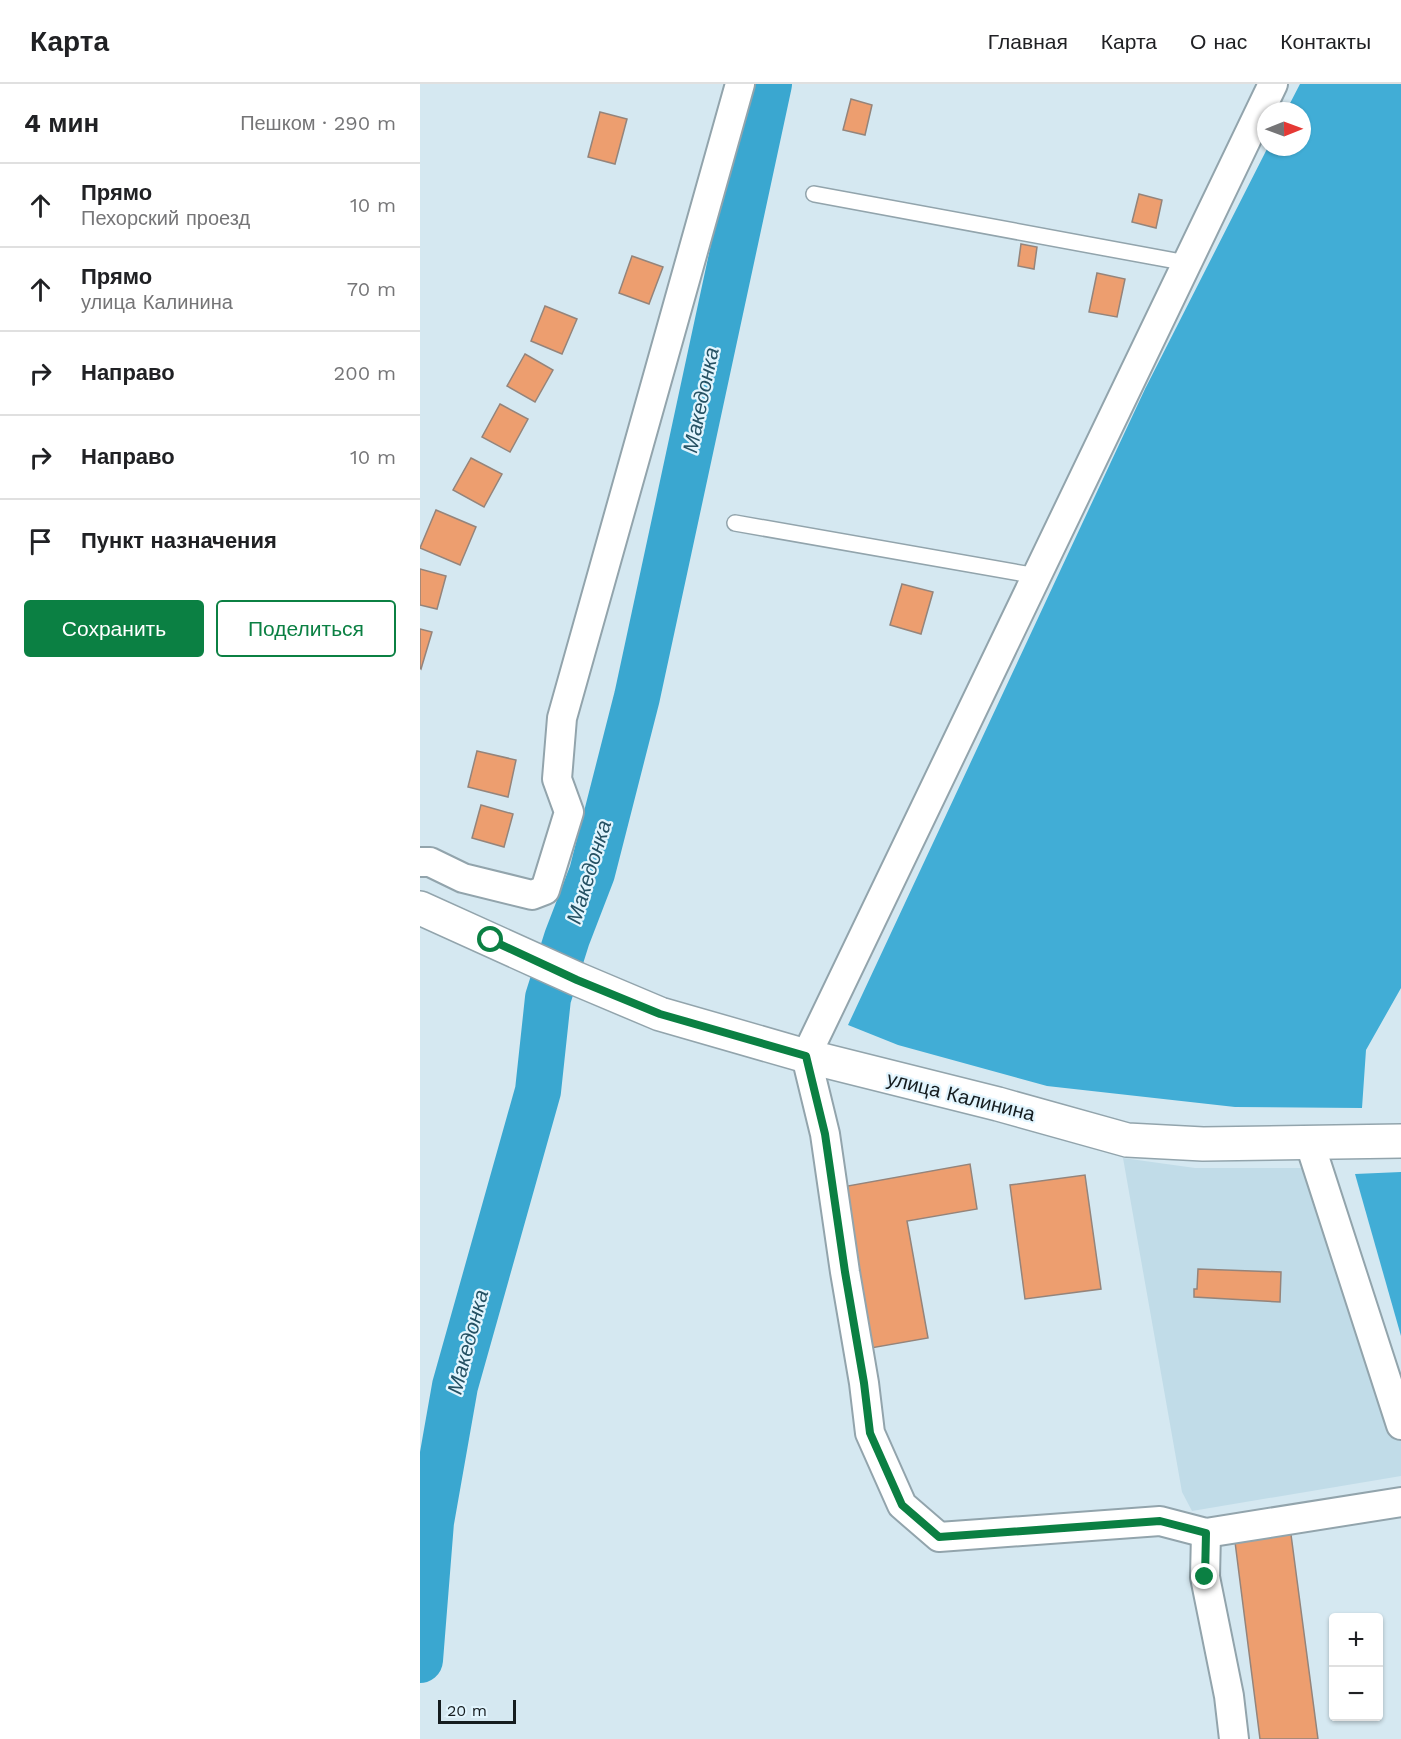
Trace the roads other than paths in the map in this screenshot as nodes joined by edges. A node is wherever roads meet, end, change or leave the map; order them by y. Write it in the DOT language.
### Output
graph roads {
  1 [pos="740,84"];
  2 [pos="1273,84"];
  3 [pos="814,194"];
  4 [pos="1187,263"];
  5 [pos="735,523"];
  6 [pos="1037,576"];
  7 [pos="420,862"];
  8 [pos="420,908"];
  9 [pos="806,1056"];
  10 [pos="1401,1141"];
  11 [pos="1310,1144"];
  12 [pos="1401,1425"];
  13 [pos="1401,1502"];
  14 [pos="1206,1533"];
  15 [pos="1234,1739"];
  1 -- 7 [label="street"];
  2 -- 4 [label="street"];
  3 -- 4 [label="lane"];
  4 -- 6 [label="street"];
  5 -- 6 [label="lane"];
  6 -- 9 [label="street"];
  8 -- 9 [label="main road, улица Калинина"];
  9 -- 11 [label="main road, улица Калинина"];
  9 -- 14 [label="street"];
  10 -- 11 [label="main road, улица Калинина"];
  11 -- 12 [label="street"];
  13 -- 14 [label="street"];
  14 -- 15 [label="street"];
}
